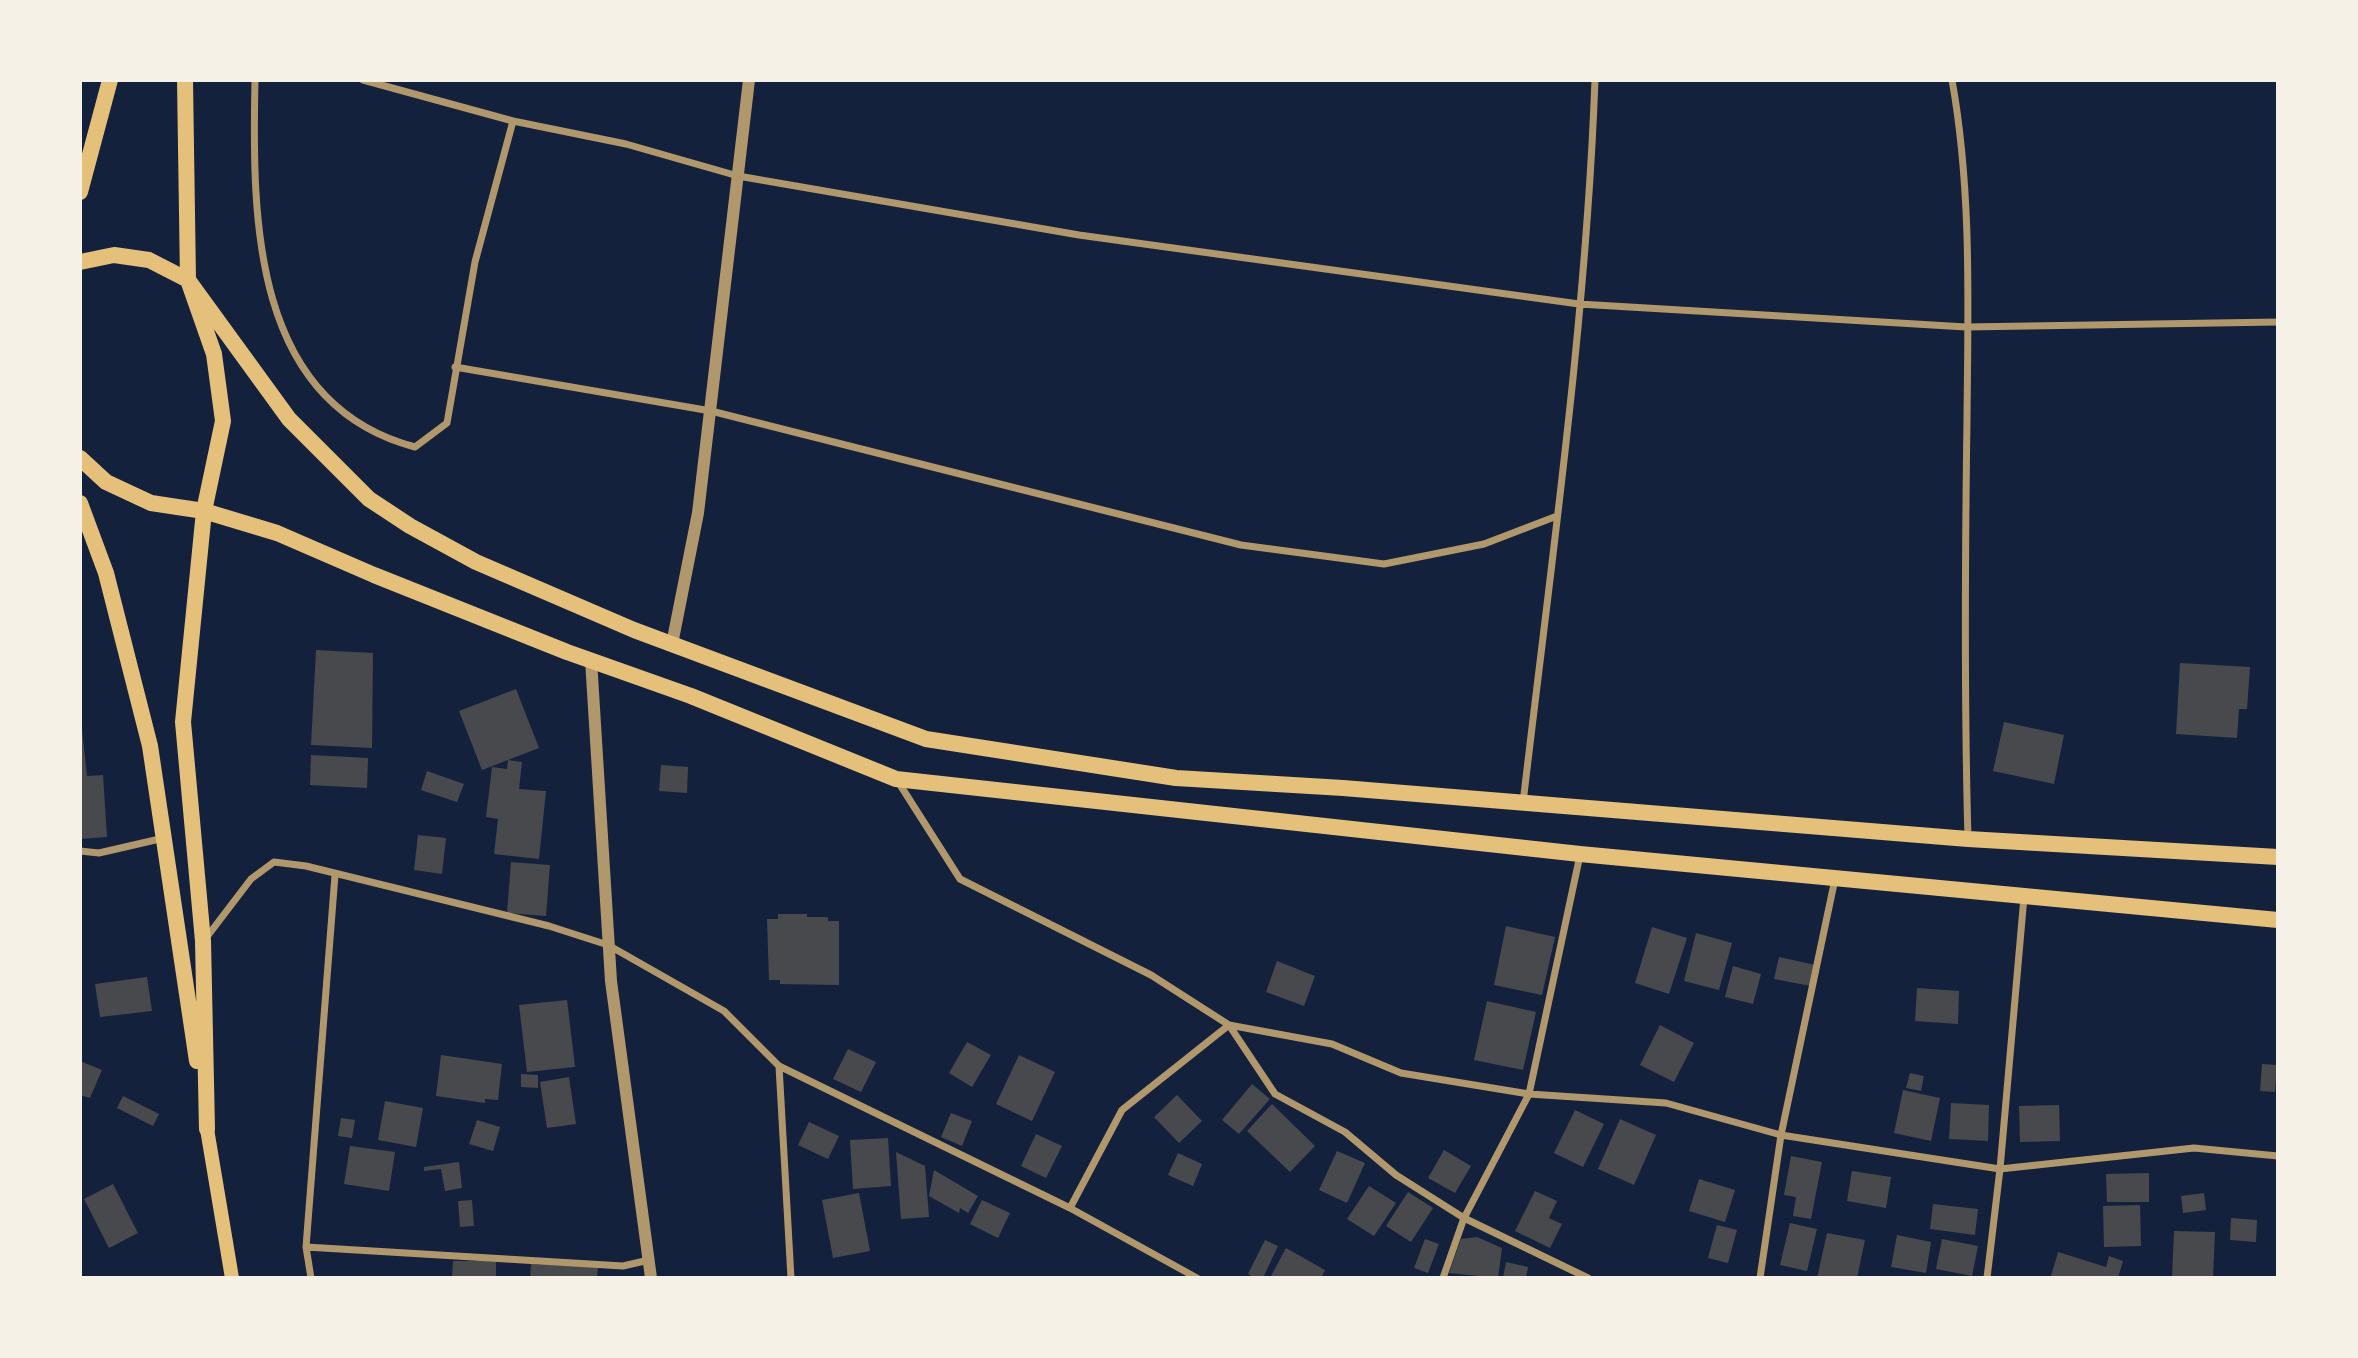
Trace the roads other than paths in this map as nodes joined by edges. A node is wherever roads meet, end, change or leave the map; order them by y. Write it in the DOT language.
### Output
graph roads {
  1 [pos="110,80"];
  2 [pos="185,80"];
  3 [pos="255,80"];
  4 [pos="363,80"];
  5 [pos="749,80"];
  6 [pos="1595,80"];
  7 [pos="1952,80"];
  8 [pos="513,121"];
  9 [pos="738,176"];
  10 [pos="80,192"];
  11 [pos="80,262"];
  12 [pos="188,280"];
  13 [pos="1579,304"];
  14 [pos="2277,322"];
  15 [pos="1966,327"];
  16 [pos="455,367"];
  17 [pos="711,411"];
  18 [pos="80,458"];
  19 [pos="80,503"];
  20 [pos="204,511"];
  21 [pos="1556,516"];
  22 [pos="672,644"];
  23 [pos="590,660"];
  24 [pos="896,779"];
  25 [pos="1523,803"];
  26 [pos="164,838"];
  27 [pos="1968,839"];
  28 [pos="80,851"];
  29 [pos="1580,854"];
  30 [pos="2277,857"];
  31 [pos="335,875"];
  32 [pos="1835,879"];
  33 [pos="2024,897"];
  34 [pos="2277,920"];
  35 [pos="203,941"];
  36 [pos="608,945"];
  37 [pos="1229,1025"];
  38 [pos="779,1066"];
  39 [pos="1529,1094"];
  40 [pos="207,1129"];
  41 [pos="1781,1135"];
  42 [pos="2277,1156"];
  43 [pos="2000,1170"];
  44 [pos="1070,1208"];
  45 [pos="1464,1217"];
  46 [pos="306,1247"];
  47 [pos="649,1260"];
  48 [pos="232,1278"];
  49 [pos="311,1278"];
  50 [pos="651,1278"];
  51 [pos="791,1278"];
  52 [pos="1197,1278"];
  53 [pos="1443,1278"];
  54 [pos="1588,1278"];
  55 [pos="1760,1278"];
  56 [pos="1987,1278"];
  1 -- 10 [label="highway"];
  2 -- 12 [label="highway"];
  3 -- 16 [label="street"];
  4 -- 8 [label="street"];
  5 -- 9 [label="street"];
  6 -- 13 [label="street"];
  7 -- 15 [label="street"];
  8 -- 9 [label="street"];
  8 -- 16 [label="street"];
  9 -- 13 [label="street"];
  9 -- 17 [label="street"];
  11 -- 12 [label="highway"];
  12 -- 20 [label="highway"];
  12 -- 22 [label="highway"];
  13 -- 15 [label="street"];
  13 -- 21 [label="street"];
  14 -- 15 [label="street"];
  15 -- 27 [label="street"];
  16 -- 17 [label="street"];
  17 -- 21 [label="street"];
  17 -- 22 [label="street"];
  18 -- 20 [label="highway"];
  19 -- 26 [label="highway"];
  20 -- 23 [label="highway"];
  20 -- 35 [label="highway"];
  21 -- 25 [label="street"];
  22 -- 25 [label="highway"];
  23 -- 24 [label="highway"];
  23 -- 36 [label="street"];
  24 -- 29 [label="highway"];
  24 -- 37 [label="street"];
  25 -- 27 [label="highway"];
  26 -- 28 [label="street"];
  26 -- 40 [label="highway"];
  27 -- 30 [label="highway"];
  29 -- 32 [label="highway"];
  29 -- 39 [label="street"];
  31 -- 35 [label="street"];
  31 -- 36 [label="street"];
  31 -- 46 [label="street"];
  32 -- 33 [label="highway"];
  32 -- 41 [label="street"];
  33 -- 34 [label="highway"];
  33 -- 43 [label="street"];
  35 -- 40 [label="highway"];
  36 -- 38 [label="street"];
  36 -- 47 [label="street"];
  37 -- 39 [label="street"];
  37 -- 44 [label="street"];
  37 -- 45 [label="street"];
  38 -- 44 [label="street"];
  38 -- 51 [label="street"];
  39 -- 41 [label="street"];
  39 -- 45 [label="street"];
  40 -- 48 [label="main road"];
  41 -- 43 [label="street"];
  41 -- 55 [label="street"];
  42 -- 43 [label="street"];
  43 -- 56 [label="street"];
  44 -- 52 [label="street"];
  45 -- 53 [label="street"];
  45 -- 54 [label="street"];
  46 -- 47 [label="street"];
  46 -- 49 [label="street"];
  47 -- 50 [label="street"];
}
